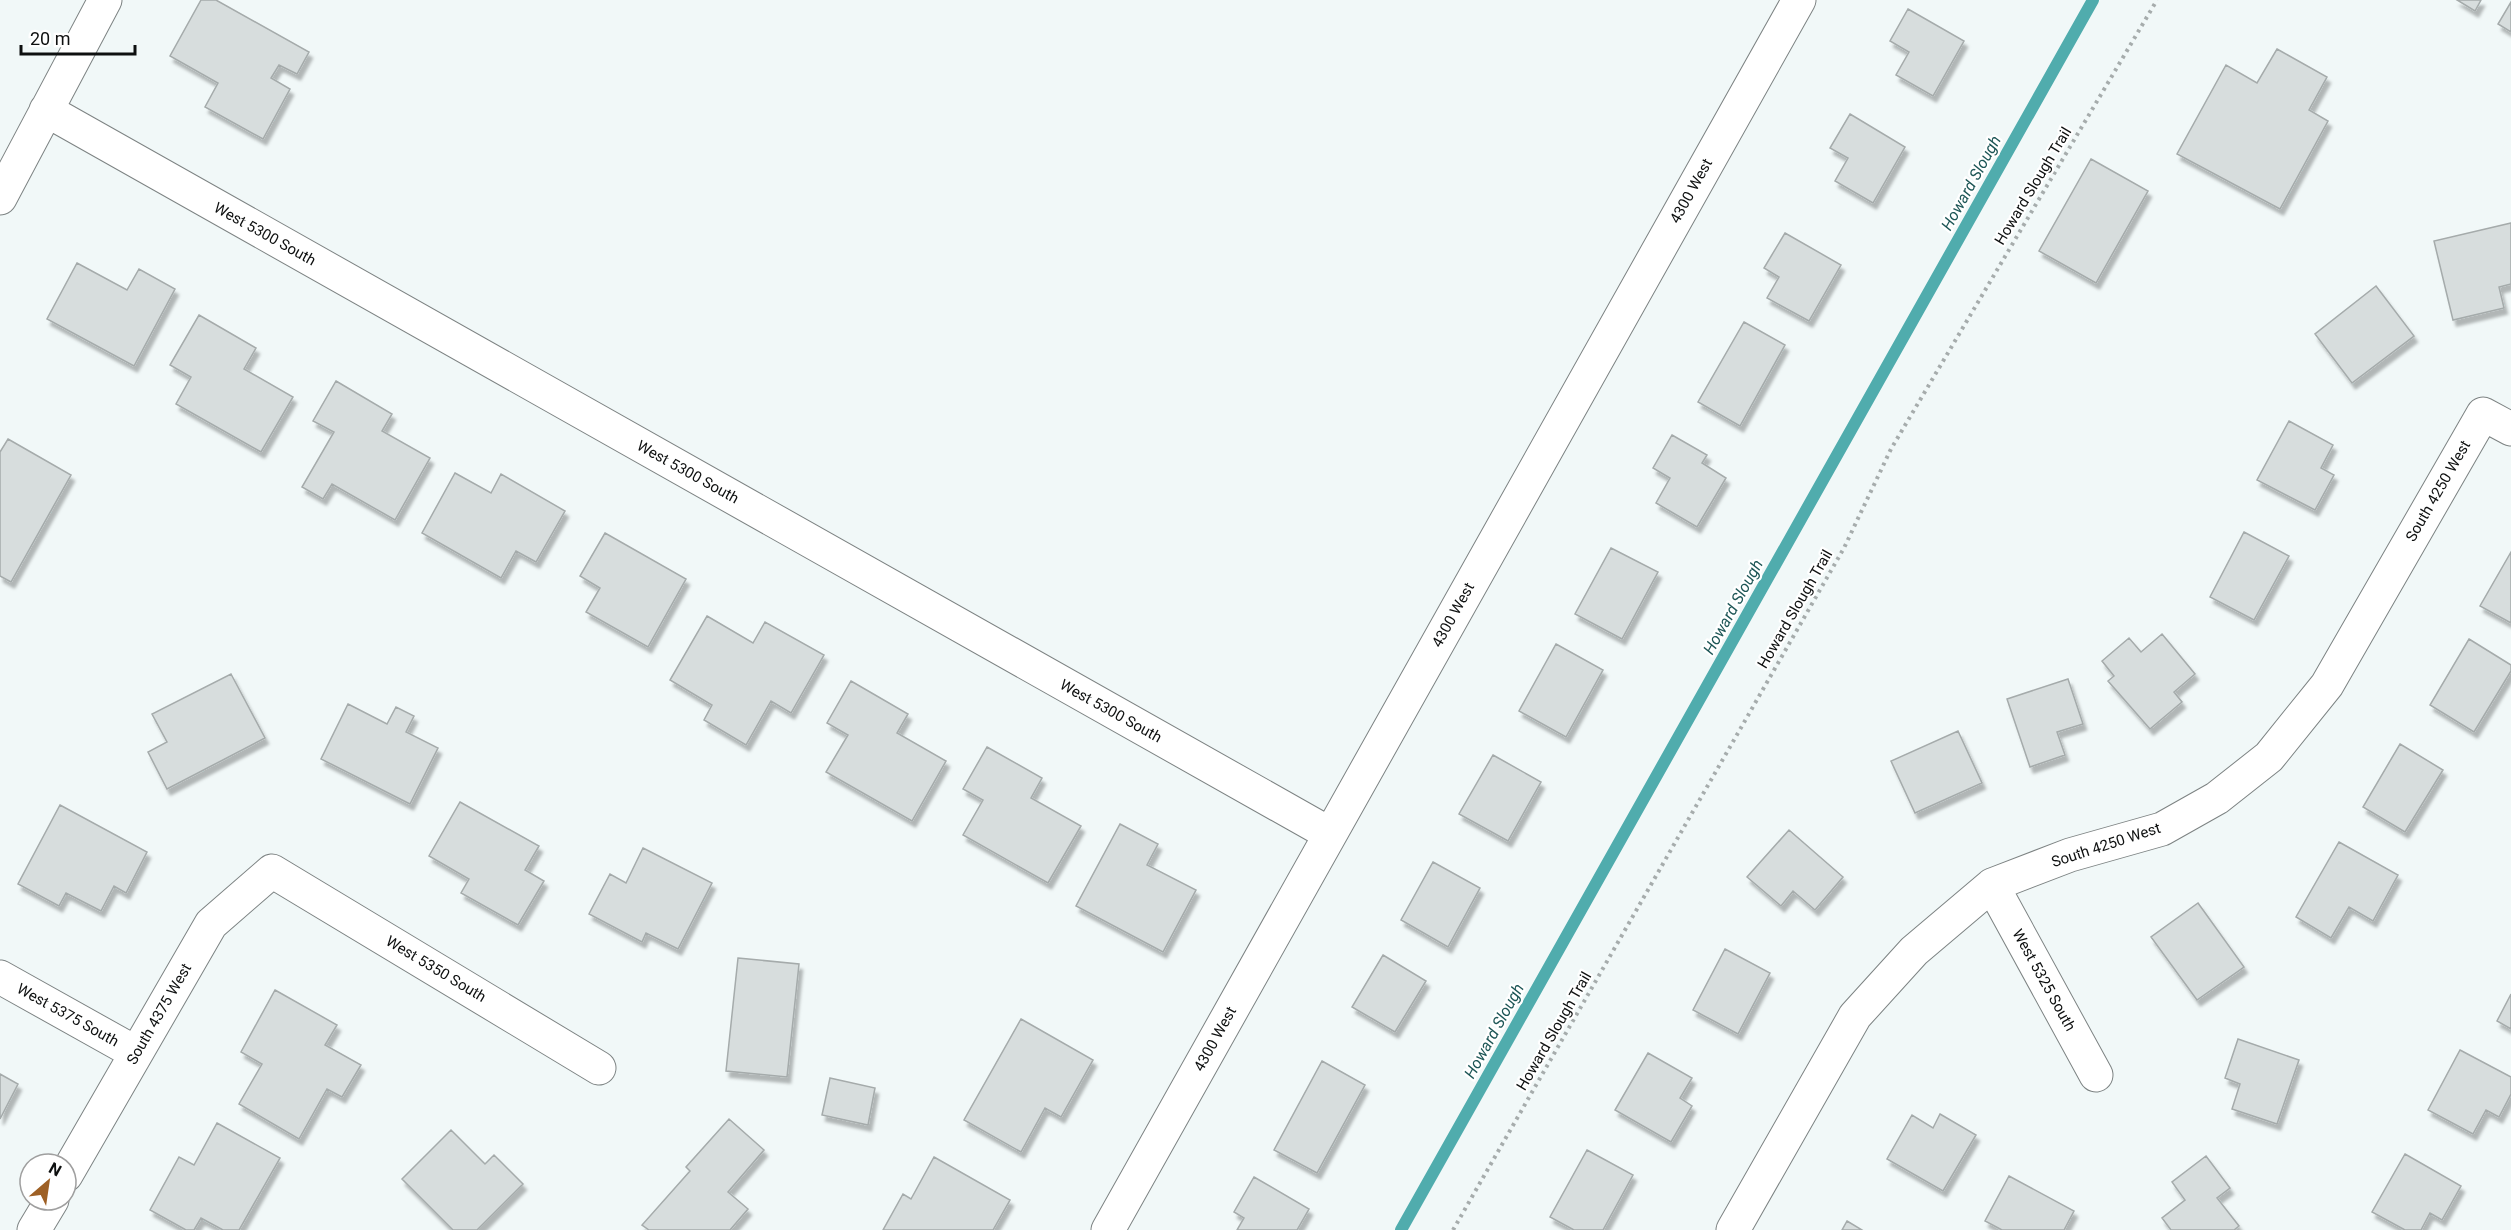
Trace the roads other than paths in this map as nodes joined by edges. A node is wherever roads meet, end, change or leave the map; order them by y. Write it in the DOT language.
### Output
graph roads {
  1 [pos="105,0"];
  2 [pos="1799,0"];
  3 [pos="46,110"];
  4 [pos="0,198"];
  5 [pos="2511,429"];
  6 [pos="1330,834"];
  7 [pos="272,871"];
  8 [pos="1992,885"];
  9 [pos="0,976"];
  10 [pos="136,1053"];
  11 [pos="599,1068"];
  12 [pos="2096,1075"];
  13 [pos="78,1154"];
  14 [pos="45,1212"];
  15 [pos="34,1230"];
  16 [pos="1108,1230"];
  17 [pos="1733,1230"];
  1 -- 3 [label="street"];
  2 -- 6 [label="street, 4300 West"];
  3 -- 4 [label="street"];
  3 -- 6 [label="street, West 5300 South"];
  5 -- 8 [label="street, South 4250 West"];
  6 -- 16 [label="street, 4300 West"];
  7 -- 10 [label="street, South 4375 West"];
  7 -- 11 [label="street, West 5350 South"];
  8 -- 12 [label="street, West 5325 South"];
  8 -- 17 [label="street, South 4250 West"];
  9 -- 10 [label="street, West 5375 South"];
  10 -- 13 [label="street, South 4375 West"];
  14 -- 15 [label="street"];
}
